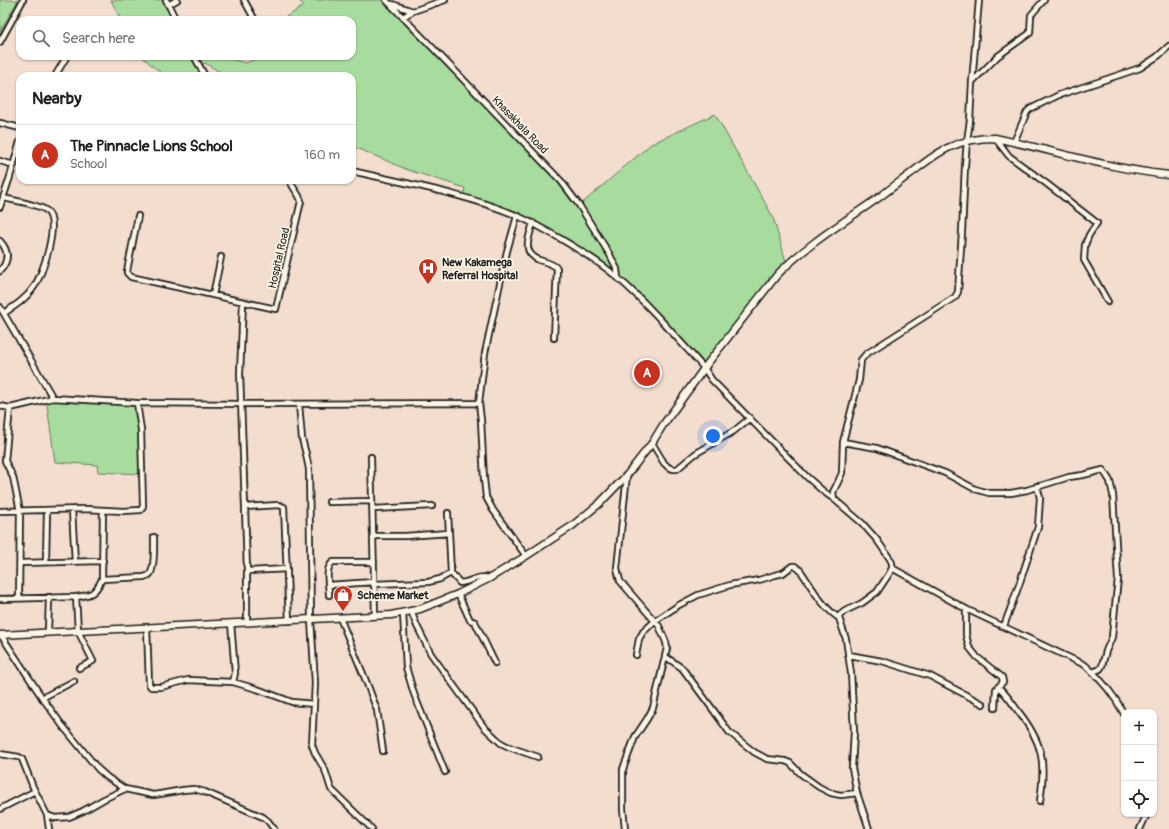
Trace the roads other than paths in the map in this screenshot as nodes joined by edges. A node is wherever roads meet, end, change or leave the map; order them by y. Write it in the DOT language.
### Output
graph roads {
  1 [pos="23,0"];
  2 [pos="177,0"];
  3 [pos="244,0"];
  4 [pos="445,0"];
  5 [pos="979,0"];
  6 [pos="1044,0"];
  7 [pos="167,2"];
  8 [pos="388,2"];
  9 [pos="413,11"];
  10 [pos="174,16"];
  11 [pos="253,16"];
  12 [pos="403,17"];
  13 [pos="0,42"];
  14 [pos="1169,46"];
  15 [pos="65,60"];
  16 [pos="196,60"];
  17 [pos="57,72"];
  18 [pos="203,72"];
  19 [pos="972,82"];
  20 [pos="0,123"];
  21 [pos="16,127"];
  22 [pos="995,138"];
  23 [pos="967,141"];
  24 [pos="1014,142"];
  25 [pos="16,157"];
  26 [pos="0,161"];
  27 [pos="14,165"];
  28 [pos="356,172"];
  29 [pos="1169,175"];
  30 [pos="291,184"];
  31 [pos="2,199"];
  32 [pos="0,207"];
  33 [pos="138,216"];
  34 [pos="517,216"];
  35 [pos="533,223"];
  36 [pos="0,241"];
  37 [pos="221,257"];
  38 [pos="0,271"];
  39 [pos="618,278"];
  40 [pos="213,295"];
  41 [pos="243,302"];
  42 [pos="1108,302"];
  43 [pos="0,307"];
  44 [pos="4,313"];
  45 [pos="554,338"];
  46 [pos="704,368"];
  47 [pos="53,398"];
  48 [pos="137,403"];
  49 [pos="479,403"];
  50 [pos="241,404"];
  51 [pos="299,404"];
  52 [pos="0,406"];
  53 [pos="10,408"];
  54 [pos="750,418"];
  55 [pos="844,442"];
  56 [pos="652,443"];
  57 [pos="371,457"];
  58 [pos="627,475"];
  59 [pos="1036,486"];
  60 [pos="834,499"];
  61 [pos="372,501"];
  62 [pos="329,502"];
  63 [pos="245,506"];
  64 [pos="432,506"];
  65 [pos="373,509"];
  66 [pos="47,510"];
  67 [pos="72,510"];
  68 [pos="103,510"];
  69 [pos="20,511"];
  70 [pos="0,512"];
  71 [pos="448,513"];
  72 [pos="449,533"];
  73 [pos="373,536"];
  74 [pos="154,537"];
  75 [pos="526,556"];
  76 [pos="102,561"];
  77 [pos="46,562"];
  78 [pos="75,562"];
  79 [pos="374,562"];
  80 [pos="20,563"];
  81 [pos="892,568"];
  82 [pos="287,569"];
  83 [pos="247,571"];
  84 [pos="451,573"];
  85 [pos="490,578"];
  86 [pos="102,580"];
  87 [pos="373,583"];
  88 [pos="329,585"];
  89 [pos="458,594"];
  90 [pos="329,595"];
  91 [pos="49,597"];
  92 [pos="76,597"];
  93 [pos="20,598"];
  94 [pos="0,599"];
  95 [pos="966,609"];
  96 [pos="411,612"];
  97 [pos="403,613"];
  98 [pos="375,615"];
  99 [pos="340,618"];
  100 [pos="839,618"];
  101 [pos="312,620"];
  102 [pos="247,621"];
  103 [pos="289,621"];
  104 [pos="655,621"];
  105 [pos="231,623"];
  106 [pos="1004,626"];
  107 [pos="147,627"];
  108 [pos="78,631"];
  109 [pos="48,632"];
  110 [pos="1,635"];
  111 [pos="636,655"];
  112 [pos="849,655"];
  113 [pos="666,657"];
  114 [pos="495,663"];
  115 [pos="79,668"];
  116 [pos="1093,672"];
  117 [pos="74,681"];
  118 [pos="234,682"];
  119 [pos="998,687"];
  120 [pos="42,698"];
  121 [pos="314,704"];
  122 [pos="983,704"];
  123 [pos="995,708"];
  124 [pos="1121,709"];
  125 [pos="383,751"];
  126 [pos="0,754"];
  127 [pos="538,757"];
  128 [pos="445,772"];
  129 [pos="125,789"];
  130 [pos="35,791"];
  131 [pos="857,792"];
  132 [pos="1040,801"];
  133 [pos="0,810"];
  134 [pos="46,815"];
  135 [pos="1146,817"];
  136 [pos="49,829"];
  137 [pos="274,829"];
  138 [pos="372,829"];
  139 [pos="625,829"];
  140 [pos="869,829"];
  141 [pos="1140,829"];
  1 -- 13 [label="street"];
  2 -- 7 [label="street"];
  3 -- 11 [label="street"];
  4 -- 9 [label="street"];
  5 -- 19 [label="street"];
  6 -- 19 [label="street"];
  7 -- 10 [label="street"];
  8 -- 9 [label="street"];
  8 -- 12 [label="street, Khasakhala Road"];
  9 -- 12 [label="street"];
  12 -- 39 [label="street, Khasakhala Road"];
  14 -- 24 [label="street"];
  15 -- 17 [label="street"];
  16 -- 18 [label="street"];
  19 -- 23 [label="street"];
  20 -- 21 [label="street"];
  22 -- 23 [label="main road"];
  22 -- 24 [label="main road"];
  22 -- 42 [label="street"];
  23 -- 46 [label="main road"];
  23 -- 55 [label="street"];
  24 -- 29 [label="main road"];
  25 -- 27 [label="street"];
  26 -- 27 [label="street"];
  27 -- 31 [label="street"];
  28 -- 34 [label="street"];
  30 -- 41 [label="street, Hospital Road"];
  31 -- 32 [label="street"];
  31 -- 44 [label="street"];
  33 -- 40 [label="street"];
  34 -- 35 [label="street"];
  34 -- 49 [label="street"];
  35 -- 39 [label="street"];
  35 -- 45 [label="street"];
  36 -- 38 [label="street"];
  37 -- 40 [label="street"];
  39 -- 46 [label="street"];
  40 -- 41 [label="street"];
  41 -- 50 [label="street"];
  43 -- 44 [label="street"];
  44 -- 47 [label="street"];
  46 -- 54 [label="street"];
  46 -- 56 [label="main road"];
  47 -- 48 [label="street"];
  47 -- 53 [label="street"];
  48 -- 50 [label="street"];
  48 -- 68 [label="street"];
  49 -- 51 [label="street"];
  49 -- 75 [label="street"];
  50 -- 51 [label="street"];
  50 -- 63 [label="street"];
  51 -- 101 [label="street"];
  52 -- 53 [label="street"];
  53 -- 69 [label="street"];
  54 -- 56 [label="street"];
  54 -- 60 [label="street"];
  55 -- 59 [label="street"];
  55 -- 60 [label="street"];
  56 -- 58 [label="main road"];
  57 -- 61 [label="street"];
  58 -- 75 [label="main road"];
  58 -- 104 [label="street"];
  59 -- 106 [label="street"];
  59 -- 116 [label="street"];
  60 -- 81 [label="street"];
  61 -- 62 [label="street"];
  61 -- 65 [label="street"];
  63 -- 82 [label="street"];
  63 -- 83 [label="street"];
  64 -- 65 [label="street"];
  65 -- 73 [label="street"];
  66 -- 67 [label="street"];
  66 -- 69 [label="street"];
  66 -- 77 [label="street"];
  67 -- 68 [label="street"];
  67 -- 78 [label="street"];
  68 -- 76 [label="street"];
  69 -- 70 [label="street"];
  69 -- 80 [label="street"];
  71 -- 72 [label="street"];
  72 -- 73 [label="street"];
  72 -- 84 [label="street"];
  73 -- 79 [label="street"];
  74 -- 86 [label="street"];
  75 -- 85 [label="main road"];
  76 -- 78 [label="street"];
  76 -- 86 [label="street"];
  77 -- 78 [label="street"];
  77 -- 80 [label="street"];
  79 -- 87 [label="street"];
  79 -- 88 [label="street"];
  80 -- 93 [label="street"];
  81 -- 95 [label="street"];
  81 -- 100 [label="street"];
  82 -- 83 [label="street"];
  82 -- 103 [label="street"];
  83 -- 102 [label="street"];
  84 -- 85 [label="street"];
  84 -- 87 [label="street"];
  85 -- 89 [label="main road"];
  86 -- 92 [label="street"];
  87 -- 88 [label="street"];
  87 -- 98 [label="street"];
  88 -- 90 [label="street"];
  89 -- 96 [label="main road"];
  89 -- 114 [label="street"];
  91 -- 92 [label="street"];
  91 -- 93 [label="street"];
  91 -- 109 [label="street"];
  92 -- 108 [label="street"];
  93 -- 94 [label="street"];
  95 -- 106 [label="street"];
  95 -- 119 [label="street"];
  96 -- 97 [label="main road"];
  96 -- 127 [label="street"];
  97 -- 98 [label="main road"];
  97 -- 128 [label="street"];
  98 -- 99 [label="main road"];
  99 -- 101 [label="main road"];
  99 -- 125 [label="street"];
  100 -- 104 [label="street"];
  100 -- 112 [label="street"];
  101 -- 103 [label="main road"];
  101 -- 121 [label="street"];
  102 -- 103 [label="main road"];
  102 -- 105 [label="main road"];
  104 -- 111 [label="street"];
  104 -- 113 [label="street"];
  105 -- 107 [label="main road"];
  105 -- 118 [label="street"];
  106 -- 116 [label="street"];
  107 -- 108 [label="main road"];
  107 -- 118 [label="street"];
  108 -- 109 [label="main road"];
  108 -- 115 [label="street"];
  109 -- 110 [label="main road"];
  110 -- 120 [label="street"];
  112 -- 122 [label="street"];
  112 -- 131 [label="street"];
  113 -- 131 [label="street"];
  113 -- 139 [label="street"];
  116 -- 124 [label="street"];
  117 -- 120 [label="street"];
  118 -- 121 [label="street"];
  119 -- 123 [label="street"];
  119 -- 132 [label="street"];
  120 -- 129 [label="street"];
  121 -- 138 [label="street"];
  126 -- 130 [label="street"];
  129 -- 134 [label="street"];
  129 -- 137 [label="street"];
  130 -- 133 [label="street"];
  130 -- 134 [label="street"];
  131 -- 140 [label="street"];
  134 -- 136 [label="street"];
  135 -- 141 [label="street"];
}
